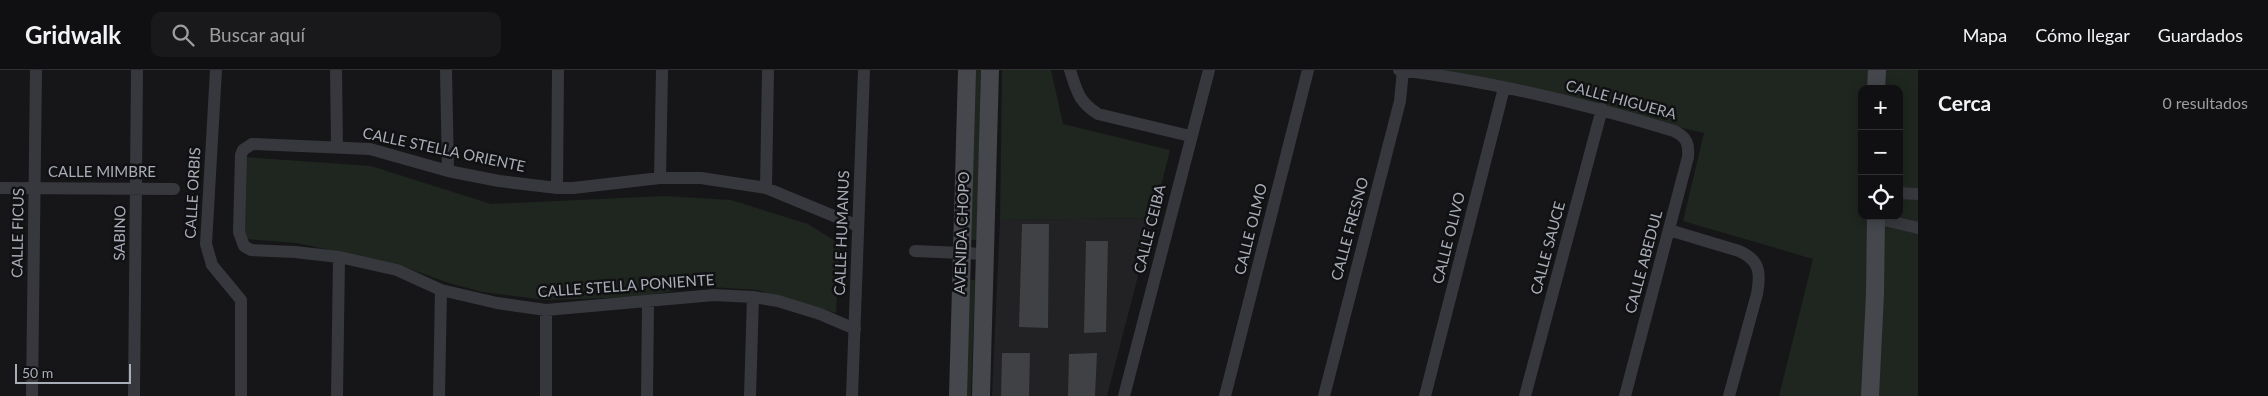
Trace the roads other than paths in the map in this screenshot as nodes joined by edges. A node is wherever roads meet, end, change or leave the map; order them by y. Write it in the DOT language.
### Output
graph roads {
  1 [pos="36,70"];
  2 [pos="137,70"];
  3 [pos="216,70"];
  4 [pos="336,70"];
  5 [pos="446,70"];
  6 [pos="558,70"];
  7 [pos="662,70"];
  8 [pos="768,70"];
  9 [pos="864,70"];
  10 [pos="967,70"];
  11 [pos="990,70"];
  12 [pos="1070,70"];
  13 [pos="1209,70"];
  14 [pos="1308,70"];
  15 [pos="1399,70"];
  16 [pos="1403,70"];
  17 [pos="1876,70"];
  18 [pos="1876,85"];
  19 [pos="1504,88"];
  20 [pos="1602,109"];
  21 [pos="1190,136"];
  22 [pos="1685,137"];
  23 [pos="337,146"];
  24 [pos="448,170"];
  25 [pos="660,178"];
  26 [pos="0,188"];
  27 [pos="34,188"];
  28 [pos="137,188"];
  29 [pos="557,188"];
  30 [pos="766,188"];
  31 [pos="174,189"];
  32 [pos="1903,194"];
  33 [pos="1918,194"];
  34 [pos="1876,220"];
  35 [pos="1887,220"];
  36 [pos="858,226"];
  37 [pos="1918,228"];
  38 [pos="1669,230"];
  39 [pos="251,250"];
  40 [pos="915,251"];
  41 [pos="962,254"];
  42 [pos="985,254"];
  43 [pos="339,257"];
  44 [pos="441,290"];
  45 [pos="753,297"];
  46 [pos="648,303"];
  47 [pos="546,310"];
  48 [pos="855,329"];
  49 [pos="32,396"];
  50 [pos="134,396"];
  51 [pos="241,396"];
  52 [pos="337,396"];
  53 [pos="439,396"];
  54 [pos="546,396"];
  55 [pos="647,396"];
  56 [pos="750,396"];
  57 [pos="852,396"];
  58 [pos="958,396"];
  59 [pos="981,396"];
  60 [pos="1124,396"];
  61 [pos="1225,396"];
  62 [pos="1324,396"];
  63 [pos="1425,396"];
  64 [pos="1525,396"];
  65 [pos="1625,396"];
  66 [pos="1728,396"];
  67 [pos="1870,396"];
  1 -- 27 [label="street, CALLE FICUS"];
  2 -- 28 [label="street, SABINO"];
  3 -- 51 [label="street, CALLE ORBIS"];
  4 -- 23 [label="street"];
  5 -- 24 [label="street"];
  6 -- 29 [label="street"];
  7 -- 25 [label="street"];
  8 -- 30 [label="street"];
  9 -- 36 [label="street, CALLE HUMANUS"];
  10 -- 41 [label="street, AVENIDA CHOPO"];
  11 -- 42 [label="street, AVENIDA CHOPO"];
  12 -- 21 [label="street"];
  13 -- 21 [label="street, CALLE CEIBA"];
  14 -- 61 [label="street, CALLE OLMO"];
  15 -- 16 [label="street, CALLE HIGUERA"];
  16 -- 19 [label="street, CALLE HIGUERA"];
  16 -- 62 [label="street, CALLE FRESNO"];
  17 -- 18 [label="street"];
  19 -- 20 [label="street, CALLE HIGUERA"];
  19 -- 63 [label="street, CALLE OLIVO"];
  20 -- 22 [label="street, CALLE HIGUERA"];
  20 -- 64 [label="street, CALLE SAUCE"];
  21 -- 60 [label="street, CALLE CEIBA"];
  22 -- 38 [label="street, CALLE ABEDUL"];
  23 -- 24 [label="street, CALLE STELLA ORIENTE"];
  23 -- 39 [label="street, CALLE STELLA ORIENTE"];
  24 -- 29 [label="street, CALLE STELLA ORIENTE"];
  25 -- 29 [label="street, CALLE STELLA ORIENTE"];
  25 -- 30 [label="street, CALLE STELLA ORIENTE"];
  26 -- 27 [label="street, CALLE MIMBRE"];
  27 -- 28 [label="street, CALLE MIMBRE"];
  27 -- 49 [label="street, CALLE FICUS"];
  28 -- 31 [label="street, CALLE MIMBRE"];
  28 -- 50 [label="street, SABINO"];
  30 -- 36 [label="street, CALLE STELLA ORIENTE"];
  32 -- 33 [label="street"];
  34 -- 67 [label="street"];
  35 -- 37 [label="street"];
  36 -- 48 [label="street, CALLE HUMANUS"];
  38 -- 65 [label="street, CALLE ABEDUL"];
  38 -- 66 [label="street"];
  39 -- 43 [label="street, CALLE STELLA PONIENTE"];
  40 -- 41 [label="street"];
  41 -- 42 [label="street"];
  41 -- 58 [label="street, AVENIDA CHOPO"];
  42 -- 59 [label="street, AVENIDA CHOPO"];
  43 -- 44 [label="street, CALLE STELLA PONIENTE"];
  43 -- 52 [label="street"];
  44 -- 47 [label="street, CALLE STELLA PONIENTE"];
  44 -- 53 [label="street"];
  45 -- 46 [label="street, CALLE STELLA PONIENTE"];
  45 -- 48 [label="street, CALLE STELLA PONIENTE"];
  45 -- 56 [label="street"];
  46 -- 47 [label="street, CALLE STELLA PONIENTE"];
  46 -- 55 [label="street"];
  47 -- 54 [label="street"];
  48 -- 57 [label="street, CALLE HUMANUS"];
}
